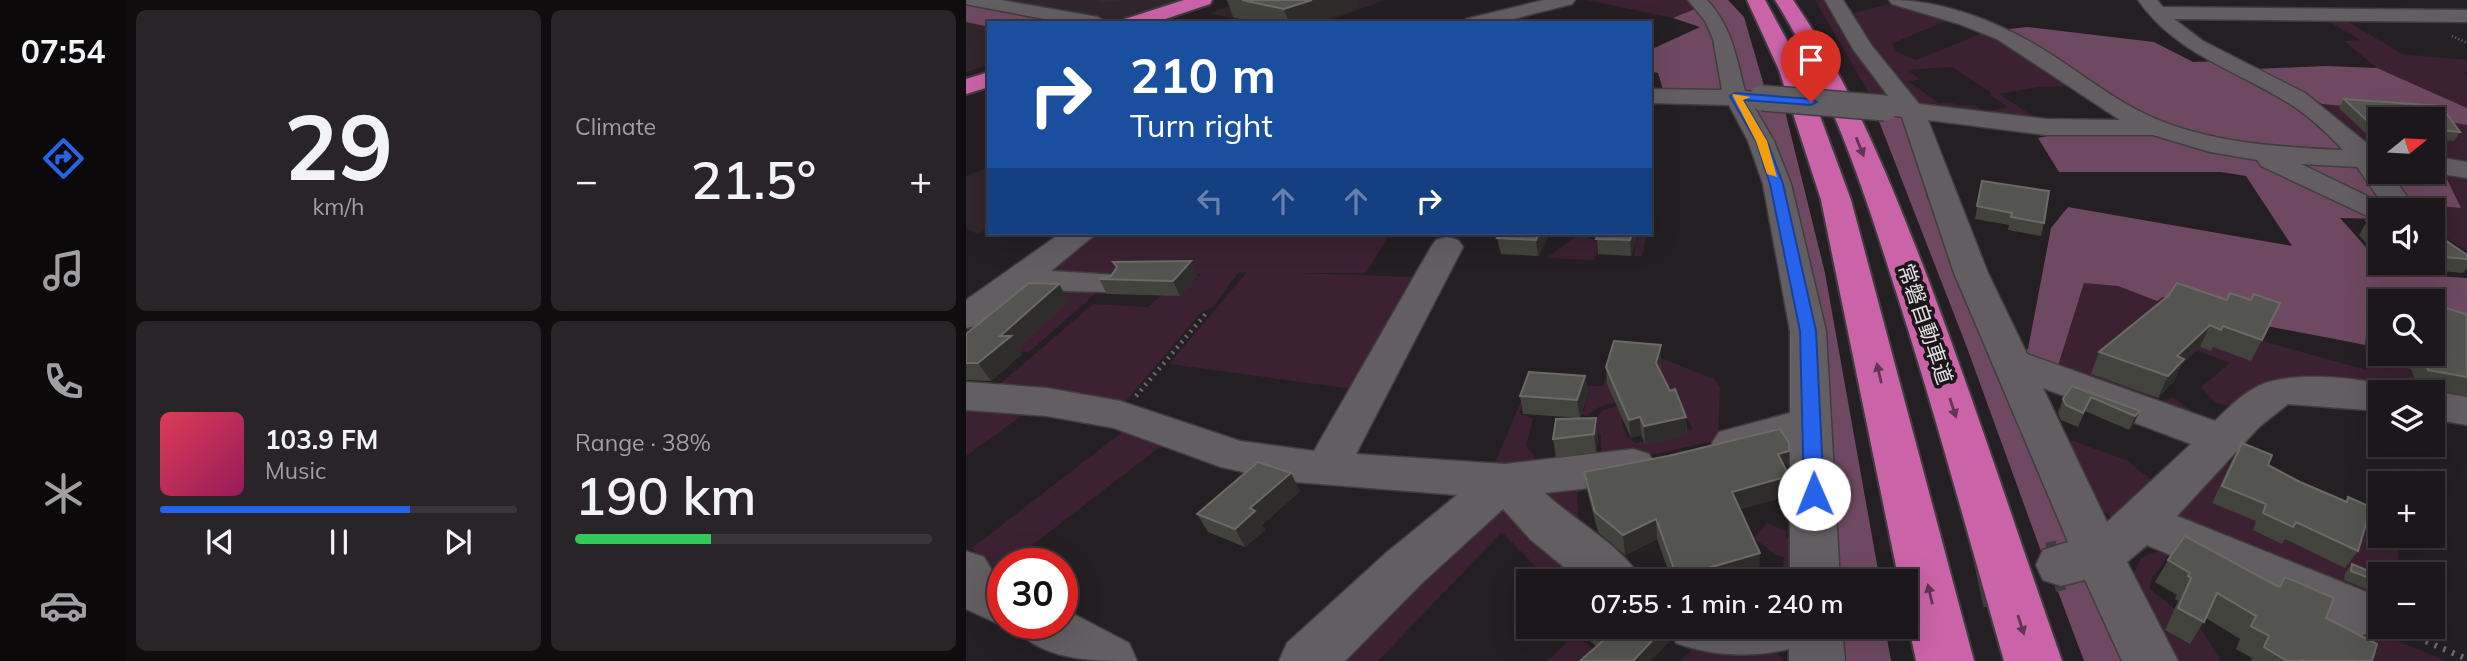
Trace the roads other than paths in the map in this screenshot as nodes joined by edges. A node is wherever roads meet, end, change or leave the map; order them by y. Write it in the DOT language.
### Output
graph roads {
  1 [pos="970,0"];
  2 [pos="1203,0"];
  3 [pos="1224,0"];
  4 [pos="1566,0"];
  5 [pos="1697,0"];
  6 [pos="1756,0"];
  7 [pos="1784,0"];
  8 [pos="1834,0"];
  9 [pos="1898,0"];
  10 [pos="2151,6"];
  11 [pos="2467,16"];
  12 [pos="1087,21"];
  13 [pos="1138,21"];
  14 [pos="1160,21"];
  15 [pos="1481,21"];
  16 [pos="1652,96"];
  17 [pos="1749,97"];
  18 [pos="1898,109"];
  19 [pos="2157,128"];
  20 [pos="2259,154"];
  21 [pos="2368,154"];
  22 [pos="2368,156"];
  23 [pos="2445,166"];
  24 [pos="2467,170"];
  25 [pos="2368,207"];
  26 [pos="1078,235"];
  27 [pos="1447,247"];
  28 [pos="1016,280"];
  29 [pos="1105,282"];
  30 [pos="966,317"];
  31 [pos="2011,362"];
  32 [pos="966,396"];
  33 [pos="2368,396"];
  34 [pos="2445,407"];
  35 [pos="2467,411"];
  36 [pos="1812,422"];
  37 [pos="2221,439"];
  38 [pos="1326,469"];
  39 [pos="1504,481"];
  40 [pos="2142,522"];
  41 [pos="2080,561"];
  42 [pos="1602,569"];
  43 [pos="1815,569"];
  44 [pos="966,572"];
  45 [pos="987,594"];
  46 [pos="2368,617"];
  47 [pos="1069,639"];
  48 [pos="1816,639"];
  49 [pos="1110,661"];
  50 [pos="1307,661"];
  51 [pos="1817,661"];
  52 [pos="1945,661"];
  53 [pos="2033,661"];
  54 [pos="2150,661"];
  1 -- 12 [label="street"];
  2 -- 13 [label="highway"];
  3 -- 14 [label="highway"];
  4 -- 15 [label="street"];
  5 -- 17 [label="street"];
  52 -- 6 [label="highway, one-way"];
  7 -- 53 [label="highway, 常磐自動車道, one-way"];
  8 -- 18 [label="street"];
  9 -- 19 [label="street"];
  10 -- 11 [label="street"];
  10 -- 21 [label="street"];
  16 -- 17 [label="street"];
  17 -- 18 [label="street, bridge"];
  17 -- 36 [label="street"];
  18 -- 19 [label="street"];
  18 -- 31 [label="street"];
  19 -- 20 [label="street"];
  20 -- 22 [label="street"];
  20 -- 25 [label="street"];
  23 -- 24 [label="street"];
  26 -- 28 [label="street"];
  27 -- 38 [label="street"];
  28 -- 29 [label="street"];
  28 -- 30 [label="street"];
  31 -- 37 [label="street"];
  31 -- 41 [label="street"];
  32 -- 38 [label="street"];
  33 -- 37 [label="street"];
  34 -- 35 [label="street"];
  36 -- 39 [label="street"];
  36 -- 43 [label="street"];
  37 -- 40 [label="street"];
  38 -- 39 [label="street"];
  39 -- 42 [label="street"];
  39 -- 50 [label="street"];
  40 -- 41 [label="street"];
  40 -- 46 [label="street"];
  41 -- 54 [label="street"];
  44 -- 45 [label="street"];
  47 -- 49 [label="street"];
  48 -- 51 [label="street"];
}
